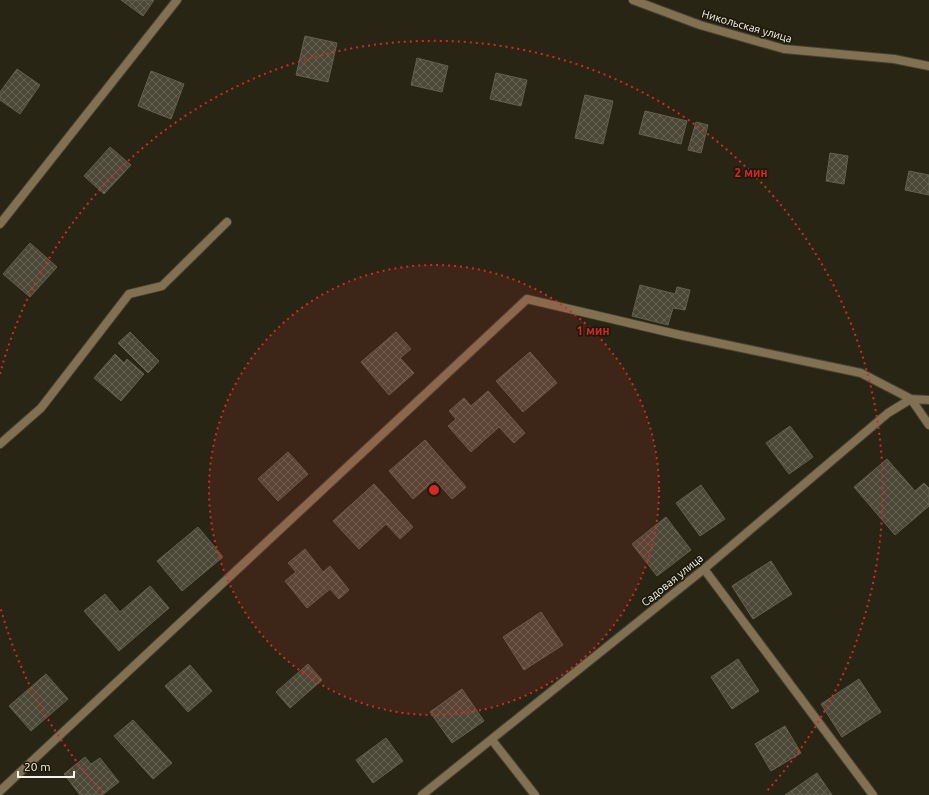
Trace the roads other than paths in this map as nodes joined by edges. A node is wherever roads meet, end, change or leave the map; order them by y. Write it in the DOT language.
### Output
graph roads {
  1 [pos="177,0"];
  2 [pos="633,0"];
  3 [pos="929,66"];
  4 [pos="227,222"];
  5 [pos="0,224"];
  6 [pos="911,399"];
  7 [pos="929,400"];
  8 [pos="929,425"];
  9 [pos="0,444"];
  10 [pos="704,569"];
  11 [pos="492,740"];
  12 [pos="0,791"];
  13 [pos="422,795"];
  14 [pos="535,795"];
  15 [pos="873,795"];
  1 -- 5 [label="street"];
  2 -- 3 [label="street, Никольская улица"];
  4 -- 9 [label="street"];
  6 -- 7 [label="street"];
  6 -- 8 [label="street"];
  6 -- 10 [label="street, Садовая улица"];
  6 -- 12 [label="street"];
  10 -- 11 [label="street, Садовая улица"];
  10 -- 15 [label="street"];
  11 -- 13 [label="street, Садовая улица"];
  11 -- 14 [label="street"];
}
